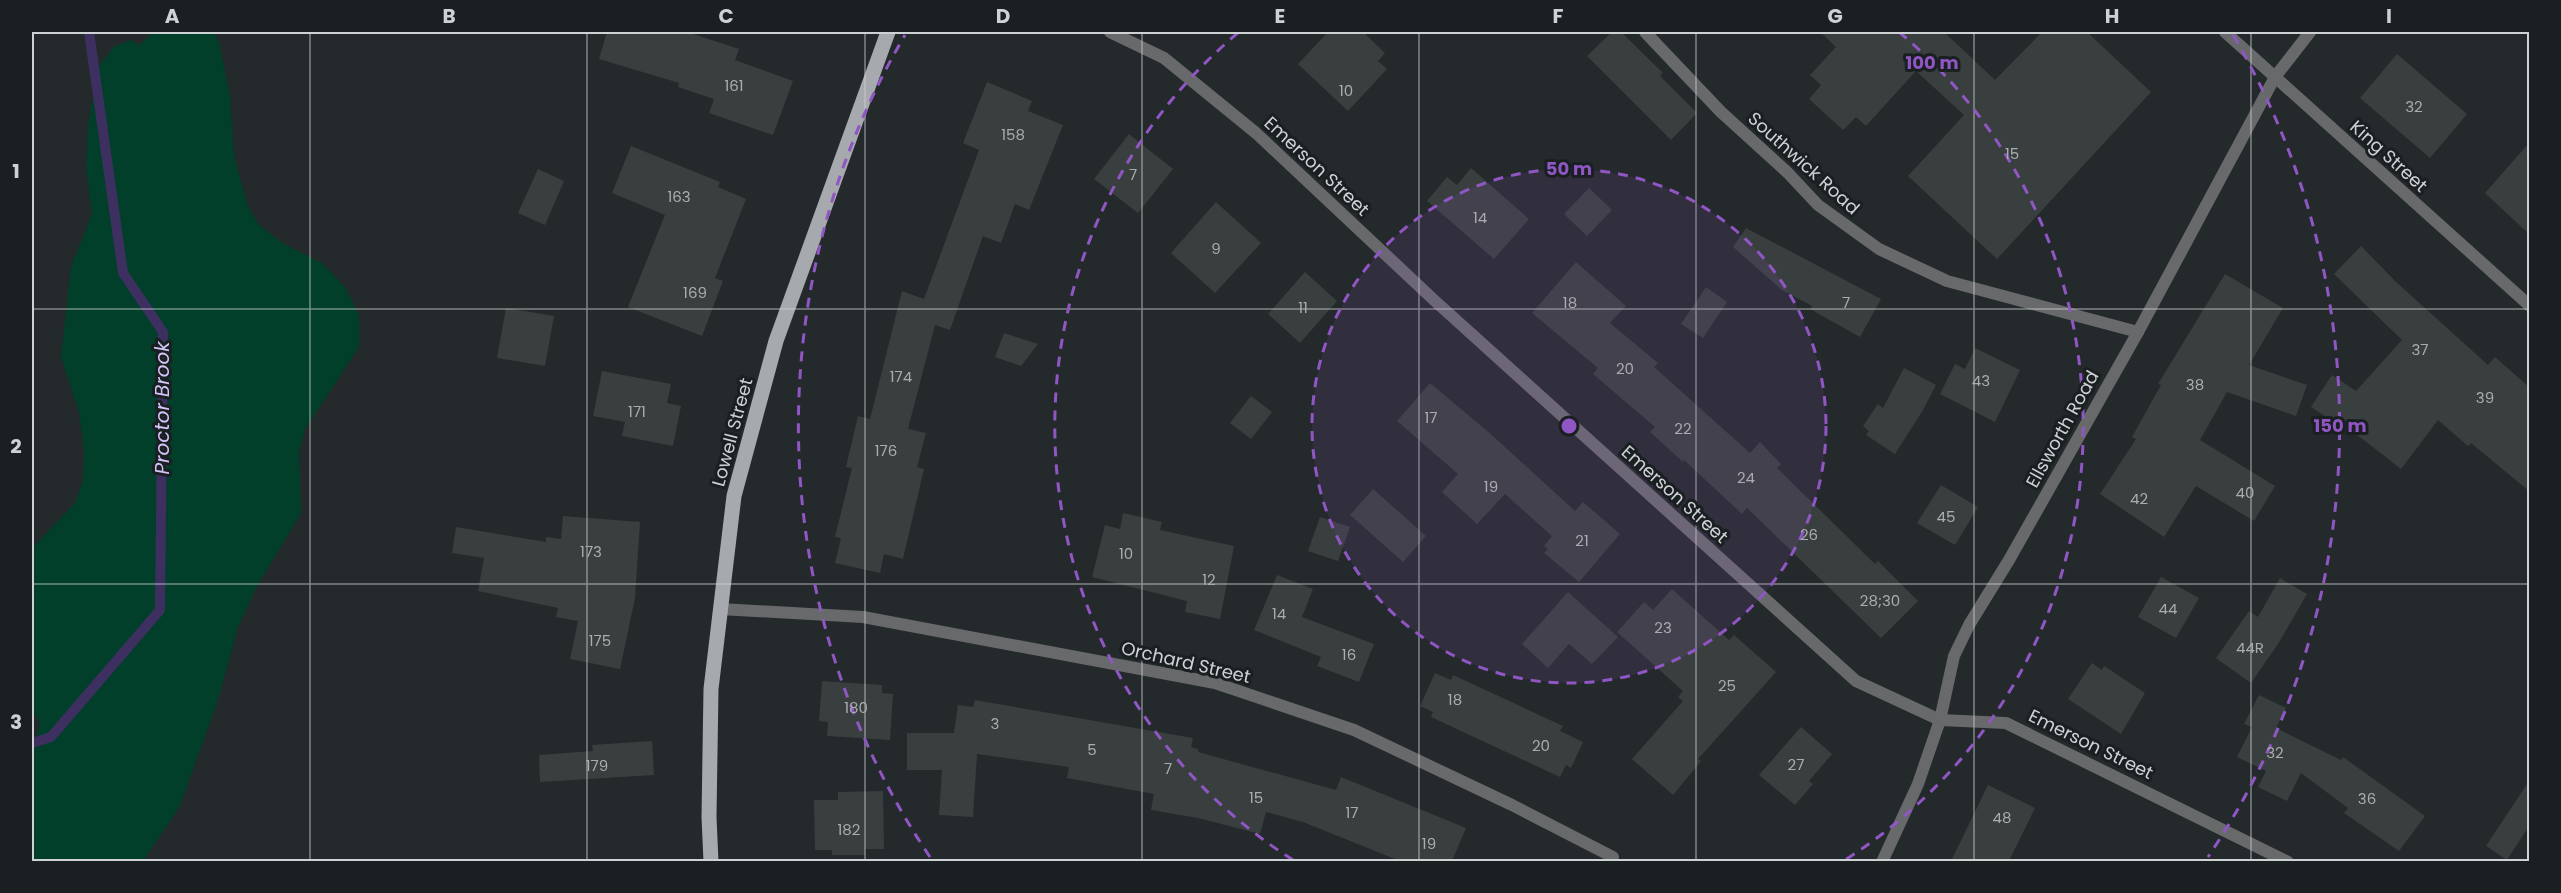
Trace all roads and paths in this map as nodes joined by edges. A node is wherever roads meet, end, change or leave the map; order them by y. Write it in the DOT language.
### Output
graph roads {
  1 [pos="888,32"];
  2 [pos="1110,32"];
  3 [pos="1645,32"];
  4 [pos="2225,32"];
  5 [pos="2310,32"];
  6 [pos="2275,77"];
  7 [pos="2529,306"];
  8 [pos="2138,332"];
  9 [pos="720,609"];
  10 [pos="1940,720"];
  11 [pos="1613,857"];
  12 [pos="711,861"];
  13 [pos="1882,861"];
  14 [pos="2288,861"];
  1 -- 9 [label="main road, Lowell Street"];
  2 -- 10 [label="street, Emerson Street"];
  3 -- 8 [label="street, Southwick Road"];
  4 -- 6 [label="street, King Street"];
  5 -- 6 [label="street, Ellsworth Road"];
  6 -- 7 [label="street, King Street"];
  6 -- 8 [label="street, Ellsworth Road"];
  8 -- 10 [label="street, Ellsworth Road"];
  9 -- 11 [label="street, Orchard Street"];
  9 -- 12 [label="main road, Lowell Street"];
  10 -- 13 [label="street, Ellsworth Road"];
  10 -- 14 [label="street, Emerson Street"];
}
